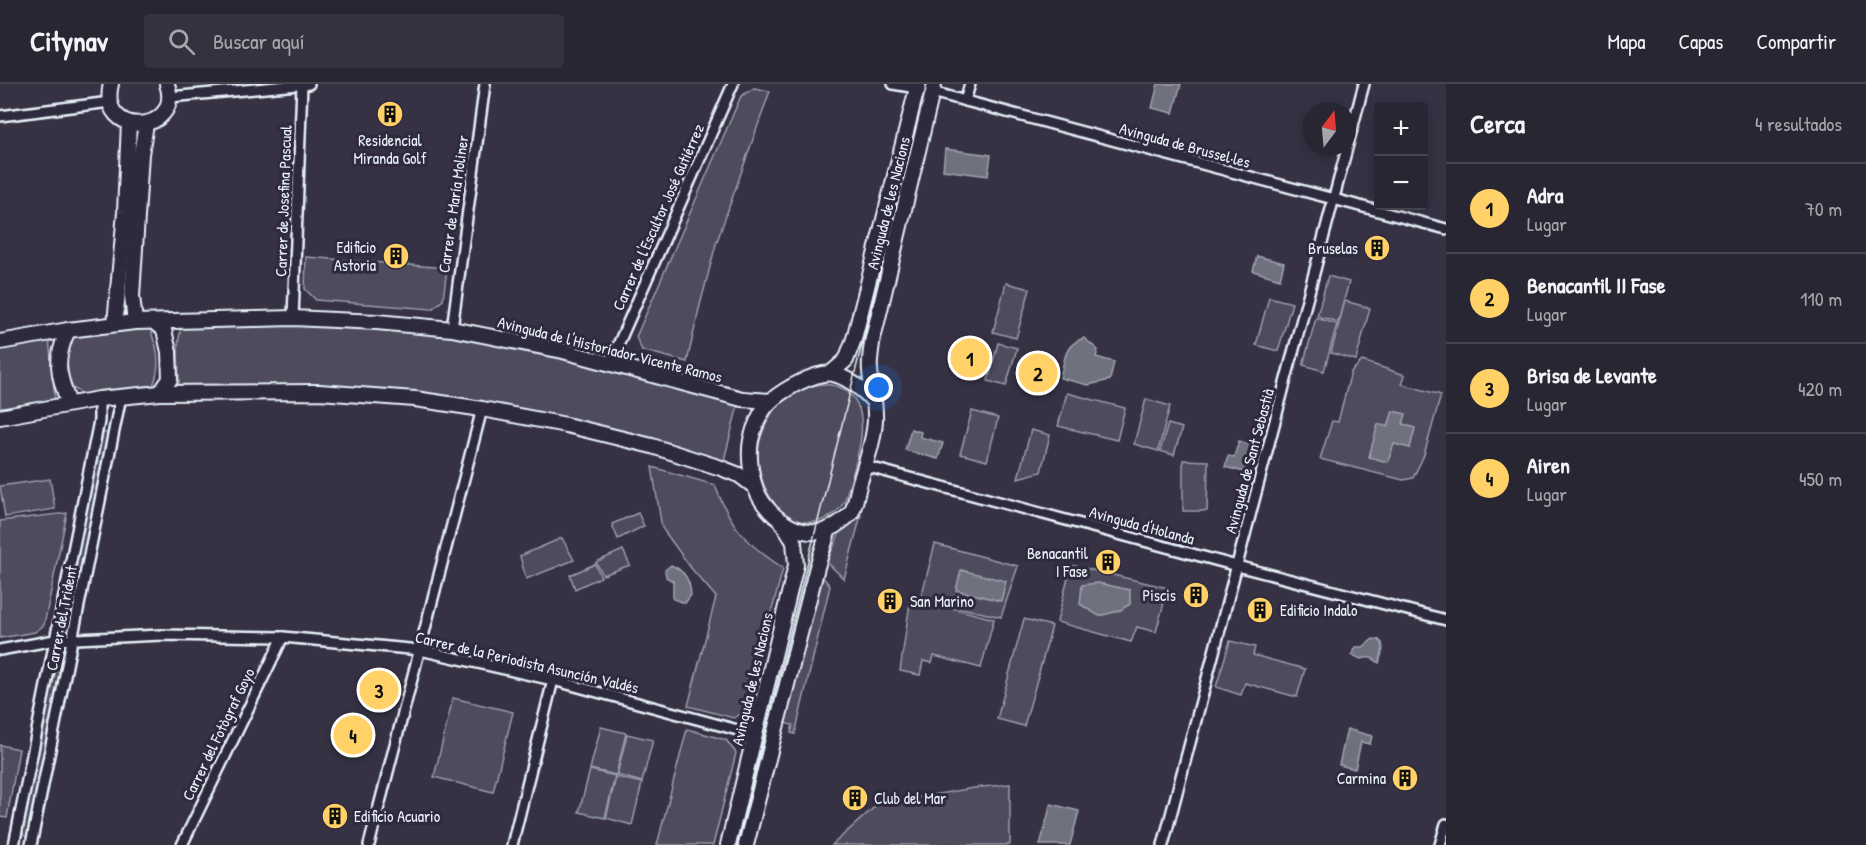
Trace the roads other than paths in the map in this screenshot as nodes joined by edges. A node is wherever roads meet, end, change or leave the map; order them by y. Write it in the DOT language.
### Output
graph roads {
  1 [pos="111,84"];
  2 [pos="309,84"];
  3 [pos="485,84"];
  4 [pos="733,84"];
  5 [pos="893,84"];
  6 [pos="970,84"];
  7 [pos="1364,84"];
  8 [pos="302,85"];
  9 [pos="917,86"];
  10 [pos="933,88"];
  11 [pos="169,91"];
  12 [pos="966,101"];
  13 [pos="110,102"];
  14 [pos="0,116"];
  15 [pos="129,123"];
  16 [pos="146,124"];
  17 [pos="1334,200"];
  18 [pos="1446,229"];
  19 [pos="293,318"];
  20 [pos="135,322"];
  21 [pos="154,322"];
  22 [pos="115,324"];
  23 [pos="452,329"];
  24 [pos="68,330"];
  25 [pos="0,342"];
  26 [pos="610,363"];
  27 [pos="831,373"];
  28 [pos="160,393"];
  29 [pos="121,396"];
  30 [pos="99,399"];
  31 [pos="771,401"];
  32 [pos="874,402"];
  33 [pos="69,404"];
  34 [pos="482,409"];
  35 [pos="0,417"];
  36 [pos="865,466"];
  37 [pos="755,487"];
  38 [pos="782,522"];
  39 [pos="829,529"];
  40 [pos="1237,566"];
  41 [pos="1446,620"];
  42 [pos="283,637"];
  43 [pos="72,639"];
  44 [pos="55,640"];
  45 [pos="0,650"];
  46 [pos="420,650"];
  47 [pos="553,680"];
  48 [pos="756,735"];
  49 [pos="1446,824"];
  50 [pos="14,845"];
  51 [pos="31,845"];
  52 [pos="182,845"];
  53 [pos="369,845"];
  54 [pos="512,845"];
  55 [pos="728,845"];
  56 [pos="746,845"];
  57 [pos="1164,845"];
  58 [pos="1440,845"];
  1 -- 13 [label="street"];
  2 -- 8 [label="street"];
  3 -- 23 [label="street, Carrer de María Moliner"];
  4 -- 26 [label="street, Carrer de l'Escultor José Gutiérrez"];
  5 -- 9 [label="street, Avinguda de Brussel·les"];
  6 -- 12 [label="street"];
  7 -- 17 [label="street, Avinguda de Sant Sebastià"];
  8 -- 11 [label="street"];
  8 -- 19 [label="street, Carrer de Josefina Pascual"];
  9 -- 10 [label="street, Avinguda de Brussel·les"];
  9 -- 27 [label="street, Avinguda de les Nacions"];
  10 -- 12 [label="street, Avinguda de Brussel·les"];
  10 -- 32 [label="street, Avinguda de les Nacions"];
  11 -- 16 [label="street"];
  12 -- 17 [label="street, Avinguda de Brussel·les"];
  13 -- 14 [label="street"];
  13 -- 15 [label="street"];
  15 -- 16 [label="street"];
  15 -- 22 [label="street"];
  16 -- 20 [label="street"];
  17 -- 18 [label="street, Avinguda de Brussel·les"];
  17 -- 40 [label="street, Avinguda de Sant Sebastià"];
  19 -- 21 [label="street, Avinguda de l'Historiador Vicente Ramos"];
  19 -- 23 [label="street, Avinguda de l'Historiador Vicente Ramos"];
  20 -- 21 [label="street, Avinguda de l'Historiador Vicente Ramos"];
  20 -- 22 [label="street, Avinguda de l'Historiador Vicente Ramos"];
  21 -- 28 [label="street"];
  22 -- 24 [label="street, Avinguda de l'Historiador Vicente Ramos"];
  23 -- 26 [label="street, Avinguda de l'Historiador Vicente Ramos"];
  24 -- 25 [label="street, Avinguda de l'Historiador Vicente Ramos"];
  24 -- 33 [label="street"];
  26 -- 31 [label="street, Avinguda de l'Historiador Vicente Ramos"];
  27 -- 31 [label="street"];
  27 -- 32 [label="street"];
  28 -- 29 [label="street"];
  28 -- 34 [label="street"];
  29 -- 30 [label="street"];
  29 -- 43 [label="street, Carrer del Trident"];
  30 -- 33 [label="street"];
  30 -- 44 [label="street, Carrer del Trident"];
  31 -- 37 [label="street"];
  32 -- 36 [label="street"];
  33 -- 35 [label="street"];
  34 -- 37 [label="street"];
  34 -- 46 [label="street"];
  36 -- 39 [label="street"];
  36 -- 40 [label="street, Avinguda d'Holanda"];
  37 -- 38 [label="street"];
  38 -- 39 [label="street"];
  38 -- 48 [label="street, Avinguda de les Nacions"];
  39 -- 56 [label="street, Avinguda de les Nacions"];
  40 -- 41 [label="street, Avinguda d'Holanda"];
  40 -- 57 [label="street, Avinguda de Sant Sebastià"];
  42 -- 43 [label="street, Carrer de la Periodista Asunción Valdés"];
  42 -- 46 [label="street, Carrer de la Periodista Asunción Valdés"];
  42 -- 52 [label="street, Carrer del Fotògraf Goyo"];
  43 -- 44 [label="street, Carrer de la Periodista Asunción Valdés"];
  43 -- 51 [label="street, Carrer del Trident"];
  44 -- 45 [label="street, Carrer de la Periodista Asunción Valdés"];
  44 -- 50 [label="street, Carrer del Trident"];
  46 -- 47 [label="street, Carrer de la Periodista Asunción Valdés"];
  46 -- 53 [label="street"];
  47 -- 48 [label="street, Carrer de la Periodista Asunción Valdés"];
  47 -- 54 [label="street"];
  48 -- 55 [label="street, Avinguda de les Nacions"];
  49 -- 58 [label="street"];
}
